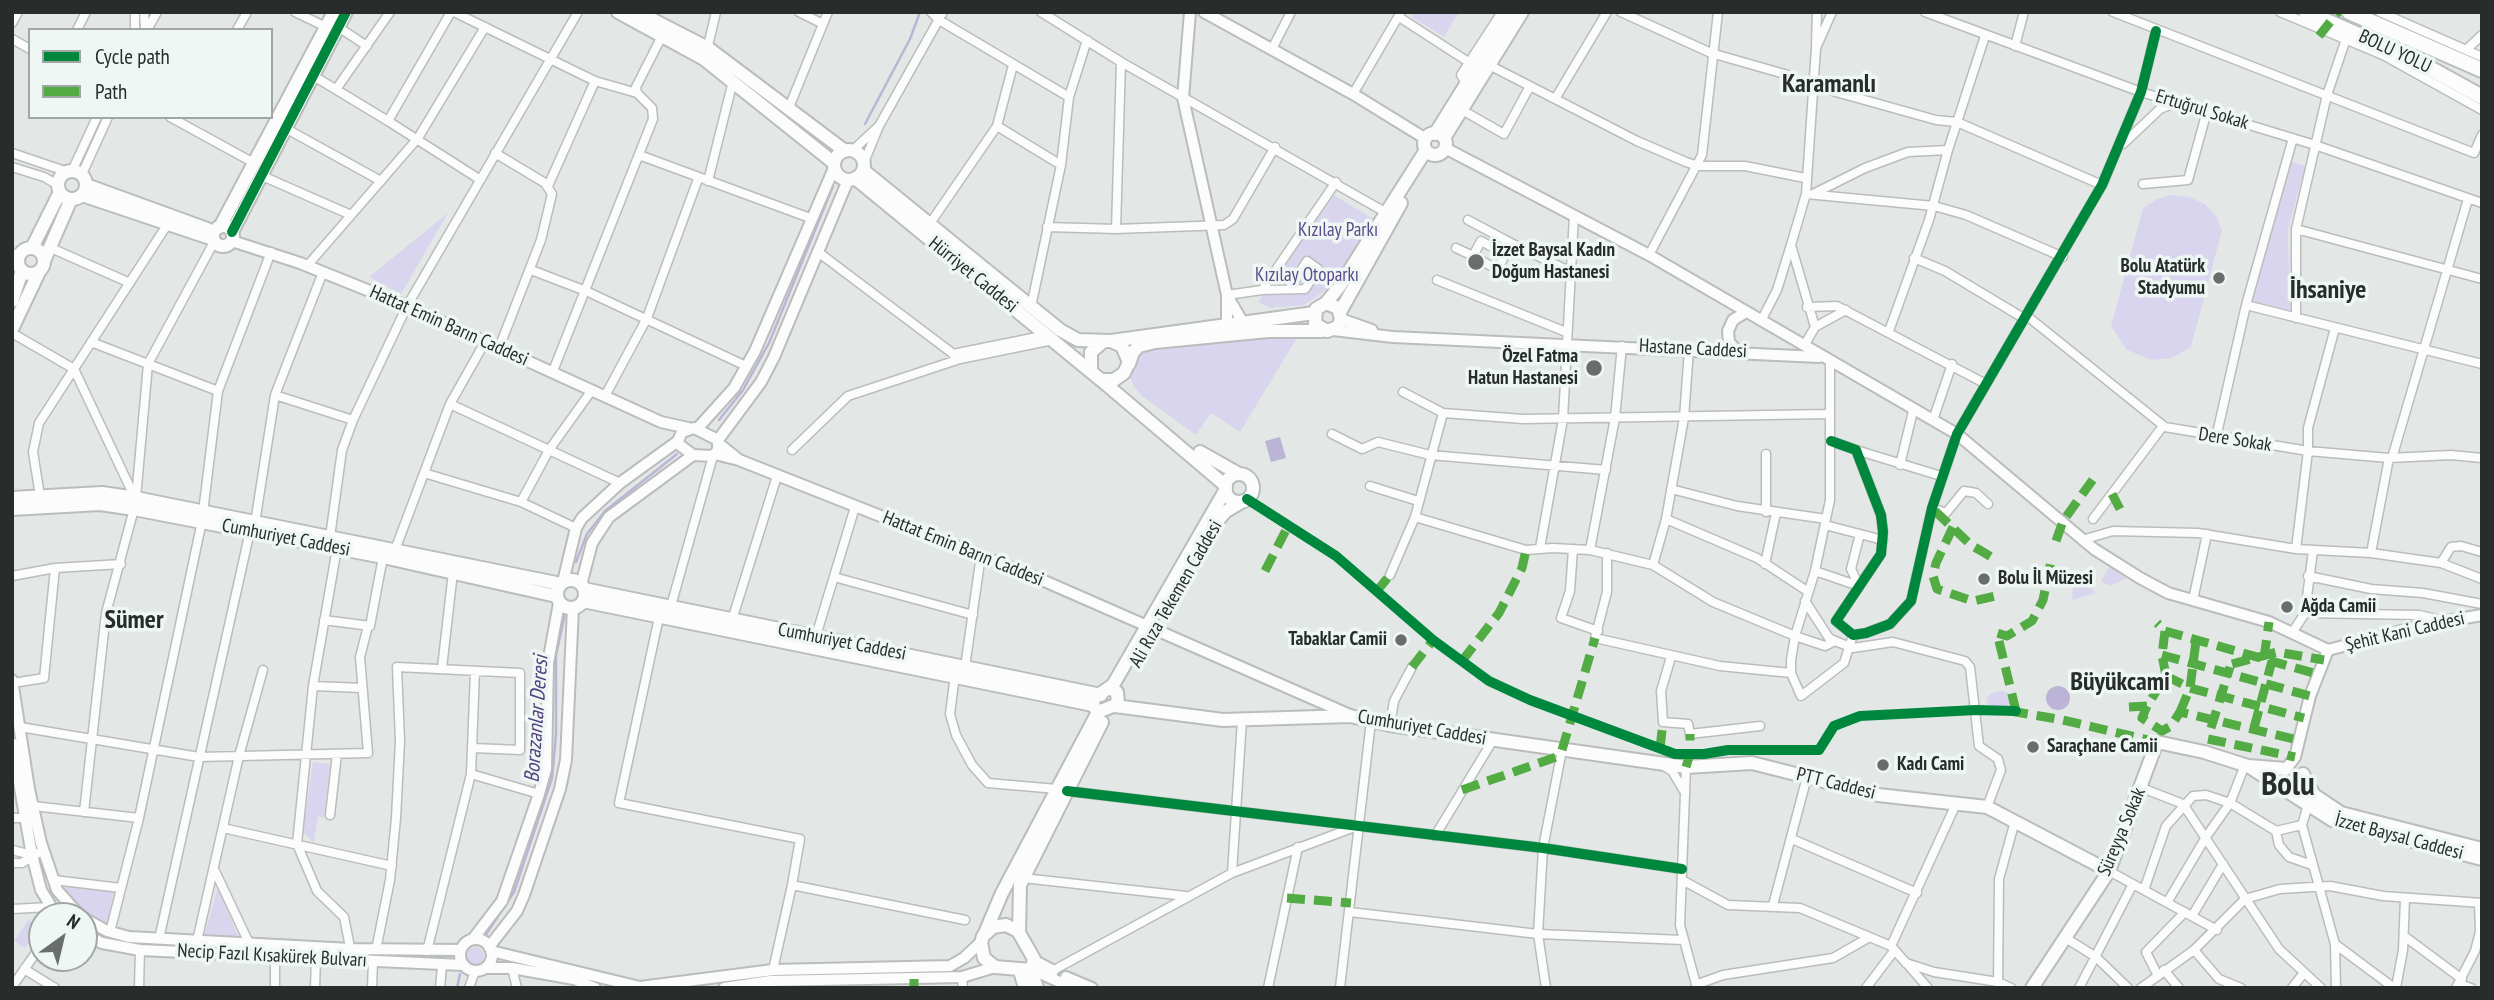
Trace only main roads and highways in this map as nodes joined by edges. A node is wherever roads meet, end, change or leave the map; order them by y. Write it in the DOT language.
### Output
graph roads {
  1 [pos="334,12"];
  2 [pos="346,12"];
  3 [pos="618,12"];
  4 [pos="638,12"];
  5 [pos="1189,12"];
  6 [pos="1204,12"];
  7 [pos="1511,12"];
  8 [pos="1522,12"];
  9 [pos="2306,12"];
  10 [pos="2348,12"];
  11 [pos="332,27"];
  12 [pos="706,54"];
  13 [pos="2482,70"];
  14 [pos="2482,97"];
  15 [pos="1435,144"];
  16 [pos="848,151"];
  17 [pos="834,166"];
  18 [pos="857,173"];
  19 [pos="72,184"];
  20 [pos="215,235"];
  21 [pos="232,236"];
  22 [pos="22,252"];
  23 [pos="42,266"];
  24 [pos="18,269"];
  25 [pos="1227,295"];
  26 [pos="12,301"];
  27 [pos="1326,303"];
  28 [pos="1746,312"];
  29 [pos="1314,313"];
  30 [pos="1341,316"];
  31 [pos="1242,321"];
  32 [pos="1227,323"];
  33 [pos="1328,330"];
  34 [pos="12,331"];
  35 [pos="1409,337"];
  36 [pos="1108,341"];
  37 [pos="1804,346"];
  38 [pos="1737,351"];
  39 [pos="1790,355"];
  40 [pos="1826,359"];
  41 [pos="1126,370"];
  42 [pos="1091,372"];
  43 [pos="1101,380"];
  44 [pos="661,422"];
  45 [pos="693,429"];
  46 [pos="678,439"];
  47 [pos="716,448"];
  48 [pos="693,455"];
  49 [pos="1240,474"];
  50 [pos="1226,487"];
  51 [pos="12,498"];
  52 [pos="1243,501"];
  53 [pos="135,504"];
  54 [pos="12,509"];
  55 [pos="334,542"];
  56 [pos="560,591"];
  57 [pos="580,596"];
  58 [pos="2482,615"];
  59 [pos="1151,628"];
  60 [pos="2328,650"];
  61 [pos="960,671"];
  62 [pos="12,681"];
  63 [pos="1106,701"];
  64 [pos="1350,716"];
  65 [pos="2157,742"];
  66 [pos="13,748"];
  67 [pos="2295,757"];
  68 [pos="2246,766"];
  69 [pos="1686,767"];
  70 [pos="2286,769"];
  71 [pos="2303,774"];
  72 [pos="1062,790"];
  73 [pos="2286,791"];
  74 [pos="18,818"];
  75 [pos="2482,849"];
  76 [pos="2482,859"];
  77 [pos="2109,871"];
  78 [pos="49,902"];
  79 [pos="68,902"];
  80 [pos="98,926"];
  81 [pos="1019,933"];
  82 [pos="983,937"];
  83 [pos="473,939"];
  84 [pos="98,941"];
  85 [pos="490,949"];
  86 [pos="460,950"];
  87 [pos="351,954"];
  88 [pos="375,955"];
  89 [pos="463,965"];
  90 [pos="995,967"];
  91 [pos="1029,967"];
  92 [pos="480,970"];
  93 [pos="1052,971"];
  94 [pos="962,982"];
  95 [pos="839,984"];
  96 [pos="595,988"];
  97 [pos="640,988"];
  98 [pos="724,988"];
  99 [pos="1025,988"];
  100 [pos="1037,988"];
  101 [pos="1073,988"];
  102 [pos="1092,988"];
  103 [pos="2032,988"];
  1 -- 11 [label="main road"];
  2 -- 11 [label="main road"];
  3 -- 12 [label="main road"];
  4 -- 12 [label="main road"];
  5 -- 25 [label="main road"];
  6 -- 15 [label="main road"];
  7 -- 15 [label="main road"];
  8 -- 15 [label="main road"];
  9 -- 14 [label="highway, BOLU YOLU"];
  10 -- 13 [label="highway"];
  11 -- 20 [label="main road"];
  11 -- 21 [label="main road"];
  12 -- 16 [label="main road"];
  12 -- 17 [label="main road"];
  15 -- 27 [label="main road"];
  15 -- 28 [label="main road"];
  15 -- 30 [label="main road"];
  16 -- 17 [label="main road"];
  16 -- 18 [label="main road"];
  17 -- 18 [label="main road"];
  17 -- 45 [label="main road"];
  18 -- 36 [label="main road, Hürriyet Caddesi"];
  18 -- 42 [label="main road, Hürriyet Caddesi"];
  18 -- 47 [label="main road"];
  19 -- 20 [label="main road"];
  19 -- 20 [label="main road"];
  19 -- 22 [label="main road"];
  19 -- 23 [label="main road"];
  20 -- 21 [label="main road"];
  20 -- 21 [label="main road"];
  21 -- 44 [label="main road, Hattat Emin Barın Caddesi"];
  22 -- 23 [label="main road"];
  22 -- 24 [label="main road"];
  23 -- 24 [label="main road"];
  23 -- 34 [label="main road"];
  24 -- 26 [label="main road"];
  25 -- 31 [label="main road"];
  25 -- 32 [label="main road"];
  27 -- 29 [label="main road"];
  27 -- 30 [label="main road"];
  28 -- 37 [label="main road"];
  28 -- 38 [label="main road"];
  29 -- 31 [label="main road"];
  29 -- 33 [label="main road"];
  30 -- 33 [label="main road"];
  30 -- 35 [label="main road, Hastane Caddesi"];
  31 -- 32 [label="main road"];
  32 -- 36 [label="main road"];
  33 -- 35 [label="main road, Hastane Caddesi"];
  33 -- 41 [label="main road, Hastane Caddesi"];
  35 -- 38 [label="main road, Hastane Caddesi"];
  36 -- 41 [label="main road"];
  36 -- 42 [label="main road"];
  37 -- 39 [label="main road"];
  37 -- 40 [label="main road"];
  38 -- 39 [label="main road, Hastane Caddesi"];
  39 -- 40 [label="main road, Hastane Caddesi"];
  40 -- 60 [label="main road, Hastane Caddesi"];
  41 -- 43 [label="main road"];
  41 -- 49 [label="main road"];
  42 -- 43 [label="main road, Hürriyet Caddesi"];
  43 -- 50 [label="main road, Hürriyet Caddesi"];
  44 -- 45 [label="main road"];
  44 -- 46 [label="main road"];
  45 -- 46 [label="main road"];
  45 -- 47 [label="main road"];
  46 -- 48 [label="main road"];
  46 -- 56 [label="main road"];
  47 -- 48 [label="main road"];
  47 -- 59 [label="main road, Hattat Emin Barın Caddesi"];
  48 -- 57 [label="main road"];
  49 -- 50 [label="main road"];
  49 -- 52 [label="main road"];
  50 -- 52 [label="main road"];
  50 -- 59 [label="main road, Ali Rıza Tekemen Caddesi"];
  51 -- 53 [label="main road, Cumhuriyet Caddesi"];
  52 -- 59 [label="main road, Ali Rıza Tekemen Caddesi"];
  53 -- 54 [label="main road, Cumhuriyet Caddesi"];
  53 -- 55 [label="main road, Cumhuriyet Caddesi"];
  55 -- 56 [label="main road, Cumhuriyet Caddesi"];
  55 -- 56 [label="main road, Cumhuriyet Caddesi"];
  56 -- 57 [label="main road"];
  56 -- 57 [label="main road"];
  56 -- 83 [label="main road"];
  57 -- 61 [label="main road, Cumhuriyet Caddesi"];
  57 -- 61 [label="main road, Cumhuriyet Caddesi"];
  57 -- 85 [label="main road"];
  58 -- 60 [label="main road, Şehit Kani Caddesi"];
  59 -- 63 [label="main road, Ali Rıza Tekemen Caddesi"];
  59 -- 64 [label="main road, Hattat Emin Barın Caddesi"];
  60 -- 67 [label="main road"];
  61 -- 63 [label="main road, Cumhuriyet Caddesi"];
  62 -- 79 [label="main road, Necip Fazıl Kısakürek Bulvarı"];
  63 -- 64 [label="main road, Cumhuriyet Caddesi"];
  63 -- 72 [label="main road, Ali Rıza Tekemen Caddesi"];
  64 -- 69 [label="main road, Cumhuriyet Caddesi"];
  65 -- 68 [label="main road, İzzet Baysal Caddesi"];
  65 -- 77 [label="main road, Süreyya Sokak"];
  66 -- 74 [label="main road"];
  67 -- 70 [label="main road"];
  67 -- 71 [label="main road"];
  68 -- 70 [label="main road, İzzet Baysal Caddesi"];
  68 -- 73 [label="main road, İzzet Baysal Caddesi"];
  69 -- 77 [label="main road, PTT Caddesi"];
  70 -- 71 [label="main road"];
  70 -- 73 [label="main road"];
  71 -- 73 [label="main road"];
  71 -- 75 [label="main road, İzzet Baysal Caddesi"];
  72 -- 81 [label="main road, Ali Rıza Tekemen Caddesi"];
  72 -- 82 [label="main road, Ali Rıza Tekemen Caddesi"];
  73 -- 76 [label="main road, İzzet Baysal Caddesi"];
  74 -- 78 [label="main road"];
  77 -- 103 [label="main road, Süreyya Sokak"];
  80 -- 87 [label="main road, Necip Fazıl Kısakürek Bulvarı"];
  81 -- 82 [label="main road"];
  81 -- 91 [label="main road"];
  82 -- 90 [label="main road"];
  82 -- 97 [label="main road"];
  83 -- 85 [label="main road"];
  83 -- 86 [label="main road"];
  84 -- 87 [label="main road, Necip Fazıl Kısakürek Bulvarı"];
  85 -- 92 [label="main road"];
  85 -- 97 [label="main road"];
  86 -- 88 [label="main road, Necip Fazıl Kısakürek Bulvarı"];
  86 -- 89 [label="main road"];
  87 -- 88 [label="main road, Necip Fazıl Kısakürek Bulvarı"];
  88 -- 89 [label="main road, Necip Fazıl Kısakürek Bulvarı"];
  89 -- 92 [label="main road"];
  90 -- 91 [label="main road"];
  90 -- 94 [label="main road"];
  91 -- 93 [label="main road"];
  91 -- 99 [label="main road"];
  91 -- 100 [label="main road"];
  91 -- 101 [label="main road"];
  92 -- 96 [label="main road"];
  93 -- 102 [label="main road"];
  94 -- 95 [label="main road"];
  95 -- 98 [label="main road"];
}
